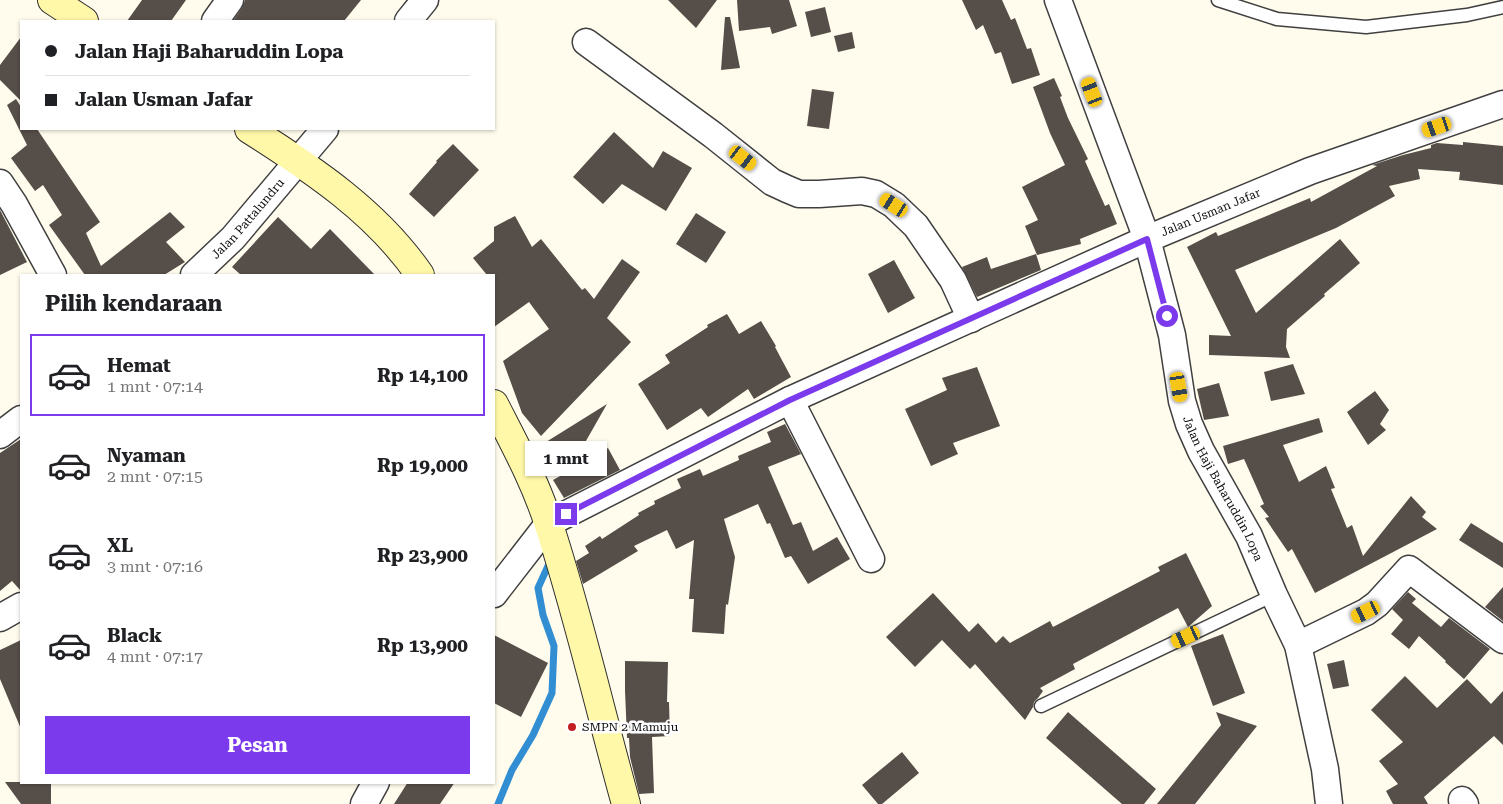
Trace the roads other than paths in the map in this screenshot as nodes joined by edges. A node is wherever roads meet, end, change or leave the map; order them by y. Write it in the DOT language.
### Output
graph roads {
  1 [pos="52,0"];
  2 [pos="230,0"];
  3 [pos="425,0"];
  4 [pos="1058,0"];
  5 [pos="1218,0"];
  6 [pos="1503,7"];
  7 [pos="82,20"];
  8 [pos="216,20"];
  9 [pos="409,20"];
  10 [pos="586,42"];
  11 [pos="1503,104"];
  12 [pos="251,130"];
  13 [pos="324,130"];
  14 [pos="299,161"];
  15 [pos="0,183"];
  16 [pos="1147,239"];
  17 [pos="52,274"];
  18 [pos="195,274"];
  19 [pos="419,274"];
  20 [pos="971,319"];
  21 [pos="790,400"];
  22 [pos="495,406"];
  23 [pos="20,420"];
  24 [pos="0,435"];
  25 [pos="549,523"];
  26 [pos="871,559"];
  27 [pos="495,593"];
  28 [pos="1274,595"];
  29 [pos="20,607"];
  30 [pos="0,618"];
  31 [pos="1503,640"];
  32 [pos="1298,645"];
  33 [pos="1041,706"];
  34 [pos="375,784"];
  35 [pos="364,804"];
  36 [pos="626,804"];
  37 [pos="1329,804"];
  1 -- 7 [label="street"];
  2 -- 8 [label="street"];
  3 -- 9 [label="street"];
  4 -- 16 [label="street, Jalan Haji Baharuddin Lopa"];
  5 -- 6 [label="lane"];
  10 -- 20 [label="street"];
  11 -- 16 [label="street, Jalan Usman Jafar"];
  12 -- 14 [label="street"];
  13 -- 14 [label="street, Jalan Pattalundru"];
  14 -- 18 [label="street, Jalan Pattalundru"];
  14 -- 19 [label="street"];
  15 -- 17 [label="street"];
  16 -- 20 [label="street, Jalan Usman Jafar"];
  16 -- 28 [label="street, Jalan Haji Baharuddin Lopa"];
  20 -- 21 [label="street, Jalan Usman Jafar"];
  21 -- 25 [label="street, Jalan Usman Jafar"];
  21 -- 26 [label="street"];
  22 -- 25 [label="street"];
  23 -- 24 [label="street"];
  25 -- 27 [label="street, Jalan Usman Jafar"];
  25 -- 36 [label="street"];
  28 -- 32 [label="street, Jalan Haji Baharuddin Lopa"];
  28 -- 33 [label="lane"];
  29 -- 30 [label="street"];
  31 -- 32 [label="street"];
  32 -- 37 [label="street, Jalan Haji Baharuddin Lopa"];
  34 -- 35 [label="street"];
}
